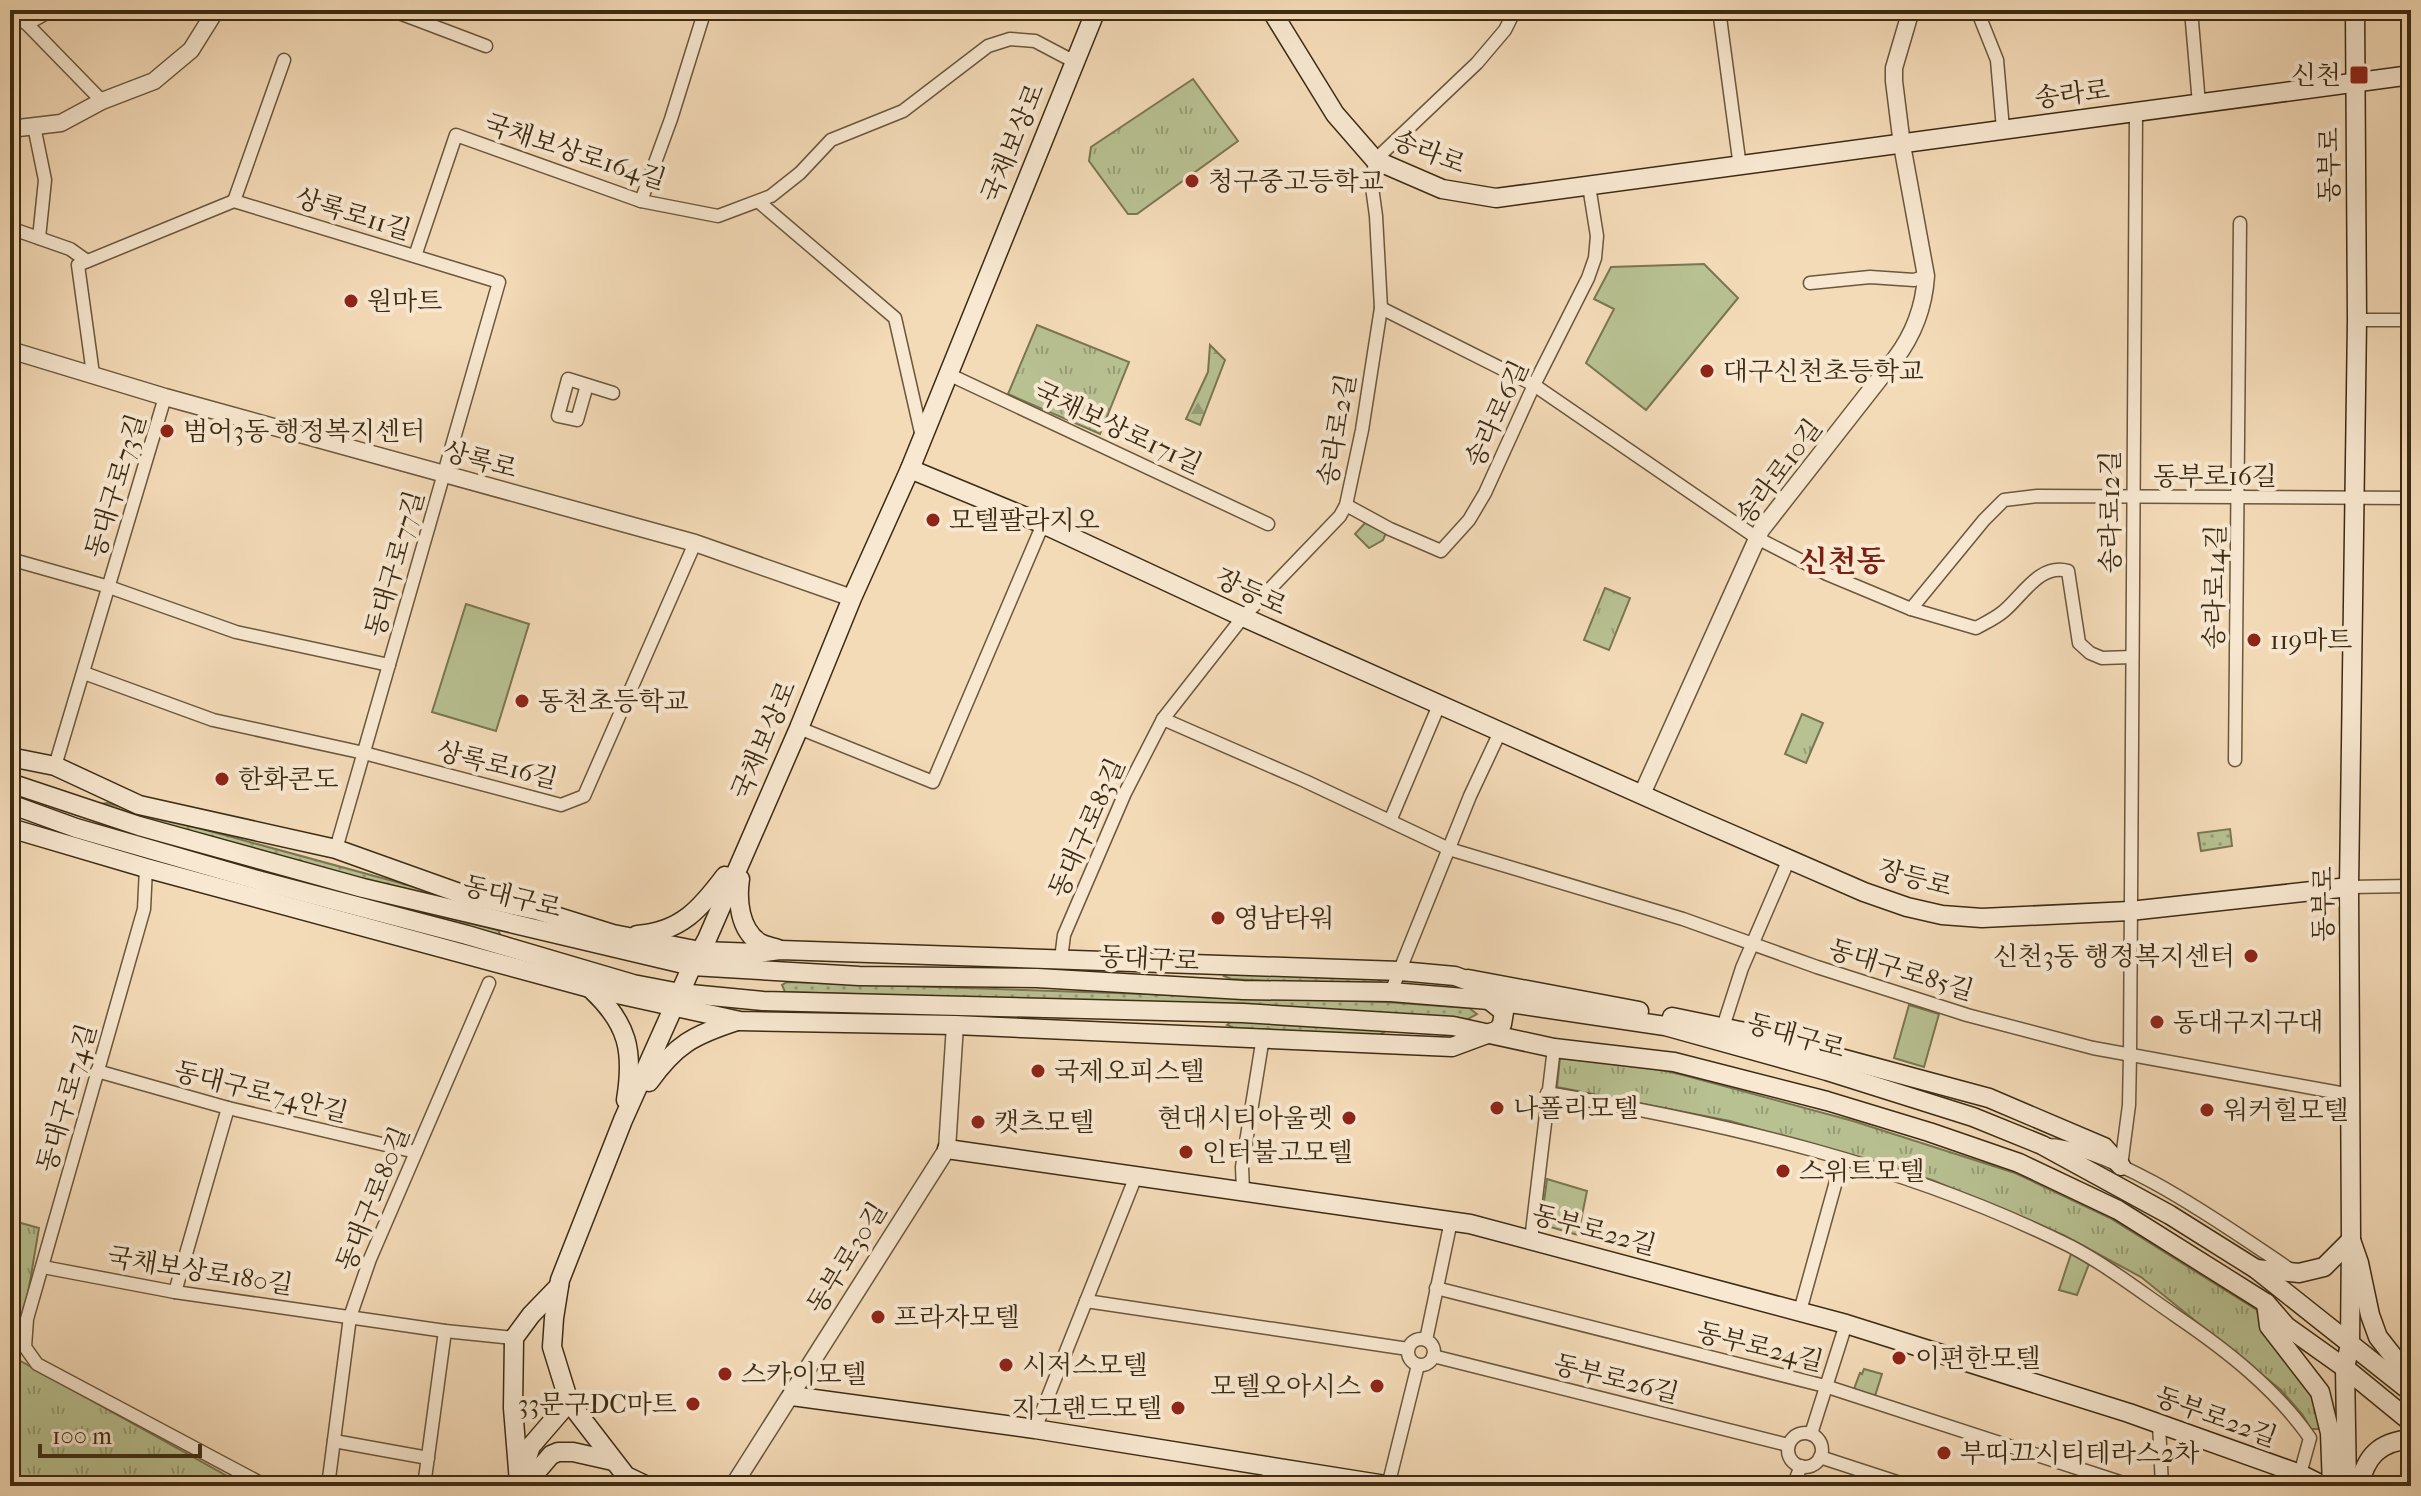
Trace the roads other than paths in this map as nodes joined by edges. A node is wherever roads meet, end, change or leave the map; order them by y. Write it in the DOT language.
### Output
graph roads {
  1 [pos="52,10"];
  2 [pos="216,10"];
  3 [pos="391,10"];
  4 [pos="705,10"];
  5 [pos="1096,10"];
  6 [pos="1271,10"];
  7 [pos="1515,10"];
  8 [pos="1719,10"];
  9 [pos="1911,10"];
  10 [pos="1977,10"];
  11 [pos="2191,10"];
  12 [pos="2355,10"];
  13 [pos="10,12"];
  14 [pos="27,24"];
  15 [pos="486,46"];
  16 [pos="284,60"];
  17 [pos="1073,61"];
  18 [pos="2411,75"];
  19 [pos="2355,82"];
  20 [pos="102,101"];
  21 [pos="2199,104"];
  22 [pos="2136,113"];
  23 [pos="34,126"];
  24 [pos="10,129"];
  25 [pos="2003,129"];
  26 [pos="1902,145"];
  27 [pos="1375,160"];
  28 [pos="1740,167"];
  29 [pos="1589,186"];
  30 [pos="234,201"];
  31 [pos="641,201"];
  32 [pos="759,202"];
  33 [pos="2240,223"];
  34 [pos="10,228"];
  35 [pos="39,238"];
  36 [pos="415,256"];
  37 [pos="87,261"];
  38 [pos="1926,276"];
  39 [pos="1810,283"];
  40 [pos="1381,308"];
  41 [pos="2357,320"];
  42 [pos="2411,320"];
  43 [pos="10,350"];
  44 [pos="93,374"];
  45 [pos="948,374"];
  46 [pos="587,385"];
  47 [pos="1534,385"];
  48 [pos="613,393"];
  49 [pos="165,397"];
  50 [pos="922,437"];
  51 [pos="910,469"];
  52 [pos="443,475"];
  53 [pos="2238,497"];
  54 [pos="2354,497"];
  55 [pos="2132,498"];
  56 [pos="2411,498"];
  57 [pos="1346,505"];
  58 [pos="1043,524"];
  59 [pos="1268,524"];
  60 [pos="1757,538"];
  61 [pos="695,543"];
  62 [pos="10,559"];
  63 [pos="109,587"];
  64 [pos="852,598"];
  65 [pos="1911,609"];
  66 [pos="1243,617"];
  67 [pos="236,632"];
  68 [pos="2132,657"];
  69 [pos="389,665"];
  70 [pos="84,673"];
  71 [pos="1439,705"];
  72 [pos="1163,719"];
  73 [pos="799,728"];
  74 [pos="1500,732"];
  75 [pos="364,753"];
  76 [pos="10,757"];
  77 [pos="2235,760"];
  78 [pos="55,766"];
  79 [pos="10,783"];
  80 [pos="1642,794"];
  81 [pos="10,804"];
  82 [pos="1390,821"];
  83 [pos="10,828"];
  84 [pos="336,849"];
  85 [pos="1449,849"];
  86 [pos="742,856"];
  87 [pos="1789,859"];
  88 [pos="146,868"];
  89 [pos="2411,886"];
  90 [pos="2349,887"];
  91 [pos="2130,911"];
  92 [pos="616,941"];
  93 [pos="1752,945"];
  94 [pos="780,950"];
  95 [pos="696,958"];
  96 [pos="1061,959"];
  97 [pos="767,969"];
  98 [pos="1400,971"];
  99 [pos="1455,976"];
  100 [pos="594,981"];
  101 [pos="489,983"];
  102 [pos="1391,992"];
  103 [pos="678,1000"];
  104 [pos="1489,1000"];
  105 [pos="763,1001"];
  106 [pos="740,1021"];
  107 [pos="955,1025"];
  108 [pos="1723,1027"];
  109 [pos="1490,1034"];
  110 [pos="1263,1037"];
  111 [pos="1554,1048"];
  112 [pos="2130,1054"];
  113 [pos="97,1071"];
  114 [pos="1547,1093"];
  115 [pos="2351,1095"];
  116 [pos="228,1108"];
  117 [pos="623,1120"];
  118 [pos="2042,1145"];
  119 [pos="947,1149"];
  120 [pos="416,1152"];
  121 [pos="1842,1160"];
  122 [pos="2121,1166"];
  123 [pos="1136,1176"];
  124 [pos="1243,1190"];
  125 [pos="1451,1221"];
  126 [pos="1531,1240"];
  127 [pos="2351,1240"];
  128 [pos="43,1267"];
  129 [pos="2256,1269"];
  130 [pos="2294,1272"];
  131 [pos="559,1286"];
  132 [pos="1436,1288"];
  133 [pos="175,1292"];
  134 [pos="1086,1301"];
  135 [pos="2266,1303"];
  136 [pos="1800,1311"];
  137 [pos="350,1317"];
  138 [pos="1846,1324"];
  139 [pos="445,1331"];
  140 [pos="514,1338"];
  141 [pos="1426,1340"];
  142 [pos="2350,1344"];
  143 [pos="1408,1349"];
  144 [pos="1433,1356"];
  145 [pos="1418,1365"];
  146 [pos="2345,1368"];
  147 [pos="2411,1379"];
  148 [pos="1825,1386"];
  149 [pos="2411,1392"];
  150 [pos="792,1396"];
  151 [pos="569,1402"];
  152 [pos="2411,1422"];
  153 [pos="2159,1424"];
  154 [pos="1035,1429"];
  155 [pos="1811,1434"];
  156 [pos="2310,1438"];
  157 [pos="2411,1439"];
  158 [pos="334,1441"];
  159 [pos="1788,1445"];
  160 [pos="2330,1445"];
  161 [pos="1820,1457"];
  162 [pos="428,1458"];
  163 [pos="613,1461"];
  164 [pos="1270,1466"];
  165 [pos="1801,1466"];
  166 [pos="2300,1474"];
  167 [pos="627,1481"];
  168 [pos="518,1484"];
  169 [pos="266,1486"];
  170 [pos="328,1486"];
  171 [pos="424,1486"];
  172 [pos="647,1486"];
  173 [pos="733,1486"];
  174 [pos="1267,1486"];
  175 [pos="1389,1486"];
  176 [pos="1793,1486"];
  177 [pos="1909,1486"];
  178 [pos="2132,1486"];
  179 [pos="2162,1486"];
  180 [pos="2324,1486"];
  181 [pos="2332,1486"];
  182 [pos="2347,1486"];
  183 [pos="2359,1486"];
  1 -- 14 [label="street"];
  2 -- 20 [label="street"];
  3 -- 15 [label="street"];
  4 -- 31 [label="street"];
  5 -- 17 [label="main road, 국채보상로"];
  6 -- 27 [label="main road, 송라로"];
  7 -- 27 [label="street"];
  8 -- 28 [label="street"];
  9 -- 26 [label="street, 송라로10길"];
  10 -- 25 [label="street"];
  11 -- 21 [label="street"];
  12 -- 19 [label="main road, 동부로"];
  13 -- 14 [label="street"];
  14 -- 20 [label="street"];
  16 -- 30 [label="street"];
  17 -- 32 [label="street, 국채보상로164길"];
  17 -- 45 [label="main road, 국채보상로"];
  18 -- 19 [label="main road, 송라로"];
  19 -- 21 [label="main road, 송라로"];
  19 -- 41 [label="main road, 동부로"];
  20 -- 23 [label="street"];
  21 -- 22 [label="main road, 송라로"];
  22 -- 25 [label="main road, 송라로"];
  22 -- 55 [label="street, 송라로12길"];
  23 -- 24 [label="street"];
  23 -- 35 [label="street"];
  25 -- 26 [label="main road, 송라로"];
  26 -- 28 [label="main road, 송라로"];
  26 -- 38 [label="street, 송라로10길"];
  27 -- 29 [label="main road, 송라로"];
  27 -- 40 [label="street, 송라로2길"];
  28 -- 29 [label="main road, 송라로"];
  29 -- 47 [label="street, 송라로6길"];
  30 -- 36 [label="street, 상록로11길"];
  30 -- 37 [label="street"];
  31 -- 32 [label="street, 국채보상로164길"];
  31 -- 36 [label="street, 국채보상로164길"];
  32 -- 50 [label="street"];
  33 -- 53 [label="street, 송라로14길"];
  34 -- 35 [label="street"];
  35 -- 37 [label="street"];
  36 -- 52 [label="street, 상록로11길"];
  37 -- 44 [label="street"];
  38 -- 39 [label="street"];
  38 -- 60 [label="street, 송라로10길"];
  40 -- 47 [label="street"];
  40 -- 57 [label="street, 송라로2길"];
  41 -- 42 [label="street"];
  41 -- 54 [label="main road, 동부로"];
  43 -- 44 [label="street, 상록로"];
  44 -- 49 [label="street, 상록로"];
  45 -- 50 [label="main road, 국채보상로"];
  45 -- 59 [label="street, 국채보상로171길"];
  46 -- 48 [label="street"];
  47 -- 57 [label="street, 송라로6길"];
  47 -- 60 [label="street"];
  49 -- 52 [label="street, 상록로"];
  49 -- 63 [label="street, 동대구로73길"];
  50 -- 51 [label="main road, 국채보상로"];
  51 -- 58 [label="main road, 장등로"];
  51 -- 64 [label="main road, 국채보상로"];
  52 -- 61 [label="street, 상록로"];
  52 -- 69 [label="street, 동대구로77길"];
  53 -- 54 [label="street, 동부로16길"];
  53 -- 55 [label="street, 동부로16길"];
  53 -- 77 [label="street, 송라로14길"];
  54 -- 56 [label="street, 동부로16길"];
  54 -- 90 [label="main road, 동부로"];
  55 -- 65 [label="street, 동부로16길"];
  55 -- 68 [label="street, 송라로12길"];
  57 -- 66 [label="street, 송라로2길"];
  58 -- 66 [label="main road, 장등로"];
  58 -- 73 [label="street"];
  60 -- 65 [label="street"];
  60 -- 80 [label="street, 송라로10길"];
  61 -- 64 [label="street, 상록로"];
  61 -- 75 [label="street, 상록로16길"];
  62 -- 63 [label="street"];
  63 -- 67 [label="street, 동대구로73길"];
  63 -- 70 [label="street, 동대구로73길"];
  64 -- 73 [label="main road, 국채보상로"];
  65 -- 68 [label="street"];
  66 -- 71 [label="main road, 장등로"];
  66 -- 72 [label="street, 동대구로83길"];
  67 -- 69 [label="street, 동대구로77길"];
  68 -- 91 [label="street, 송라로12길"];
  69 -- 75 [label="street, 동대구로77길"];
  70 -- 75 [label="street"];
  70 -- 78 [label="street, 동대구로73길"];
  71 -- 74 [label="main road, 장등로"];
  71 -- 82 [label="street"];
  72 -- 82 [label="street"];
  72 -- 96 [label="street, 동대구로83길"];
  73 -- 86 [label="main road, 국채보상로"];
  74 -- 80 [label="main road, 장등로"];
  74 -- 85 [label="street"];
  75 -- 84 [label="street, 동대구로77길"];
  76 -- 78 [label="main road, 동대구로"];
  78 -- 84 [label="main road, 동대구로"];
  79 -- 92 [label="main road, 동대구로"];
  80 -- 87 [label="main road, 장등로"];
  81 -- 100 [label="main road, 동대구로"];
  82 -- 85 [label="street, 동대구로85길"];
  83 -- 88 [label="main road, 동대구로"];
  84 -- 92 [label="main road, 동대구로"];
  85 -- 93 [label="street, 동대구로85길"];
  85 -- 98 [label="street"];
  86 -- 92 [label="main road"];
  86 -- 94 [label="main road"];
  86 -- 95 [label="main road, 국채보상로"];
  87 -- 91 [label="main road, 장등로"];
  87 -- 93 [label="street"];
  88 -- 100 [label="main road, 동대구로"];
  88 -- 113 [label="street, 동대구로74길"];
  89 -- 90 [label="street"];
  90 -- 91 [label="main road, 장등로"];
  90 -- 115 [label="main road, 동부로"];
  91 -- 112 [label="street, 송라로12길"];
  92 -- 95 [label="main road, 동대구로"];
  92 -- 100 [label="main road"];
  93 -- 108 [label="street"];
  93 -- 112 [label="street, 동대구로85길"];
  94 -- 95 [label="main road"];
  94 -- 96 [label="main road"];
  95 -- 97 [label="main road, 동대구로"];
  95 -- 103 [label="main road, 국채보상로"];
  96 -- 98 [label="main road"];
  97 -- 102 [label="main road, 동대구로"];
  97 -- 105 [label="main road"];
  98 -- 99 [label="main road"];
  98 -- 102 [label="street"];
  99 -- 104 [label="main road"];
  99 -- 108 [label="main road"];
  100 -- 103 [label="main road, 동대구로"];
  100 -- 117 [label="main road"];
  101 -- 120 [label="street, 동대구로80길"];
  102 -- 104 [label="main road, 동대구로"];
  103 -- 105 [label="main road, 동대구로"];
  103 -- 106 [label="main road"];
  103 -- 117 [label="main road, 국채보상로"];
  104 -- 109 [label="main road"];
  104 -- 118 [label="main road, 동대구로"];
  105 -- 109 [label="main road, 동대구로"];
  106 -- 107 [label="main road"];
  106 -- 117 [label="main road"];
  107 -- 110 [label="main road"];
  107 -- 119 [label="street"];
  108 -- 122 [label="main road"];
  109 -- 110 [label="main road"];
  109 -- 111 [label="main road, 동대구로"];
  110 -- 124 [label="street"];
  111 -- 114 [label="street"];
  111 -- 135 [label="main road, 동대구로"];
  112 -- 115 [label="street, 동대구로85길"];
  112 -- 122 [label="street, 송라로12길"];
  113 -- 116 [label="street, 동대구로74안길"];
  113 -- 128 [label="street, 동대구로74길"];
  114 -- 121 [label="street"];
  114 -- 126 [label="street"];
  115 -- 127 [label="main road, 동부로"];
  116 -- 120 [label="street, 동대구로74안길"];
  116 -- 133 [label="street"];
  117 -- 131 [label="main road, 국채보상로"];
  118 -- 122 [label="street"];
  118 -- 129 [label="main road, 동대구로"];
  119 -- 123 [label="main road, 동부로22길"];
  119 -- 150 [label="street, 동부로30길"];
  120 -- 137 [label="street, 동대구로80길"];
  121 -- 136 [label="street"];
  121 -- 156 [label="street"];
  122 -- 130 [label="street"];
  123 -- 124 [label="main road, 동부로22길"];
  123 -- 134 [label="street"];
  124 -- 125 [label="main road, 동부로22길"];
  125 -- 126 [label="main road, 동부로22길"];
  125 -- 132 [label="street"];
  126 -- 136 [label="main road, 동부로22길"];
  127 -- 130 [label="main road"];
  127 -- 142 [label="main road, 동부로"];
  127 -- 147 [label="main road"];
  128 -- 133 [label="street, 국채보상로180길"];
  128 -- 169 [label="street, 동대구로74길"];
  129 -- 130 [label="main road"];
  129 -- 142 [label="main road, 동대구로"];
  131 -- 140 [label="main road"];
  131 -- 151 [label="main road, 국채보상로"];
  132 -- 141 [label="street"];
  132 -- 148 [label="street, 동부로24길"];
  133 -- 137 [label="street, 국채보상로180길"];
  134 -- 143 [label="street"];
  134 -- 154 [label="street"];
  135 -- 146 [label="main road, 동대구로"];
  135 -- 160 [label="main road"];
  136 -- 138 [label="main road, 동부로22길"];
  137 -- 139 [label="street, 국채보상로180길"];
  137 -- 158 [label="street, 동대구로80길"];
  138 -- 148 [label="street"];
  138 -- 153 [label="main road, 동부로22길"];
  139 -- 140 [label="street, 국채보상로180길"];
  139 -- 162 [label="street"];
  140 -- 168 [label="main road"];
  141 -- 143 [label="street"];
  141 -- 144 [label="street"];
  142 -- 146 [label="main road, 동부로"];
  142 -- 149 [label="main road, 동대구로"];
  143 -- 145 [label="street"];
  144 -- 145 [label="street"];
  144 -- 159 [label="street, 동부로26길"];
  145 -- 175 [label="street"];
  146 -- 152 [label="main road, 동대구로"];
  146 -- 182 [label="main road, 동부로"];
  148 -- 155 [label="street"];
  148 -- 178 [label="street, 동부로24길"];
  150 -- 154 [label="main road"];
  150 -- 173 [label="street, 동부로30길"];
  151 -- 163 [label="main road, 국채보상로"];
  151 -- 168 [label="main road"];
  153 -- 166 [label="main road, 동부로22길"];
  153 -- 179 [label="street"];
  154 -- 164 [label="main road"];
  155 -- 159 [label="street"];
  155 -- 161 [label="street"];
  156 -- 160 [label="street"];
  156 -- 166 [label="street"];
  157 -- 183 [label="main road"];
  158 -- 162 [label="street"];
  158 -- 170 [label="street, 동대구로80길"];
  159 -- 165 [label="street"];
  160 -- 166 [label="main road"];
  160 -- 181 [label="main road"];
  161 -- 165 [label="street"];
  161 -- 177 [label="street"];
  162 -- 171 [label="street"];
  163 -- 167 [label="main road, 국채보상로"];
  163 -- 168 [label="main road"];
  164 -- 174 [label="street"];
  164 -- 175 [label="main road"];
  165 -- 176 [label="street"];
  166 -- 180 [label="main road, 동부로22길"];
  167 -- 172 [label="main road"];
}
